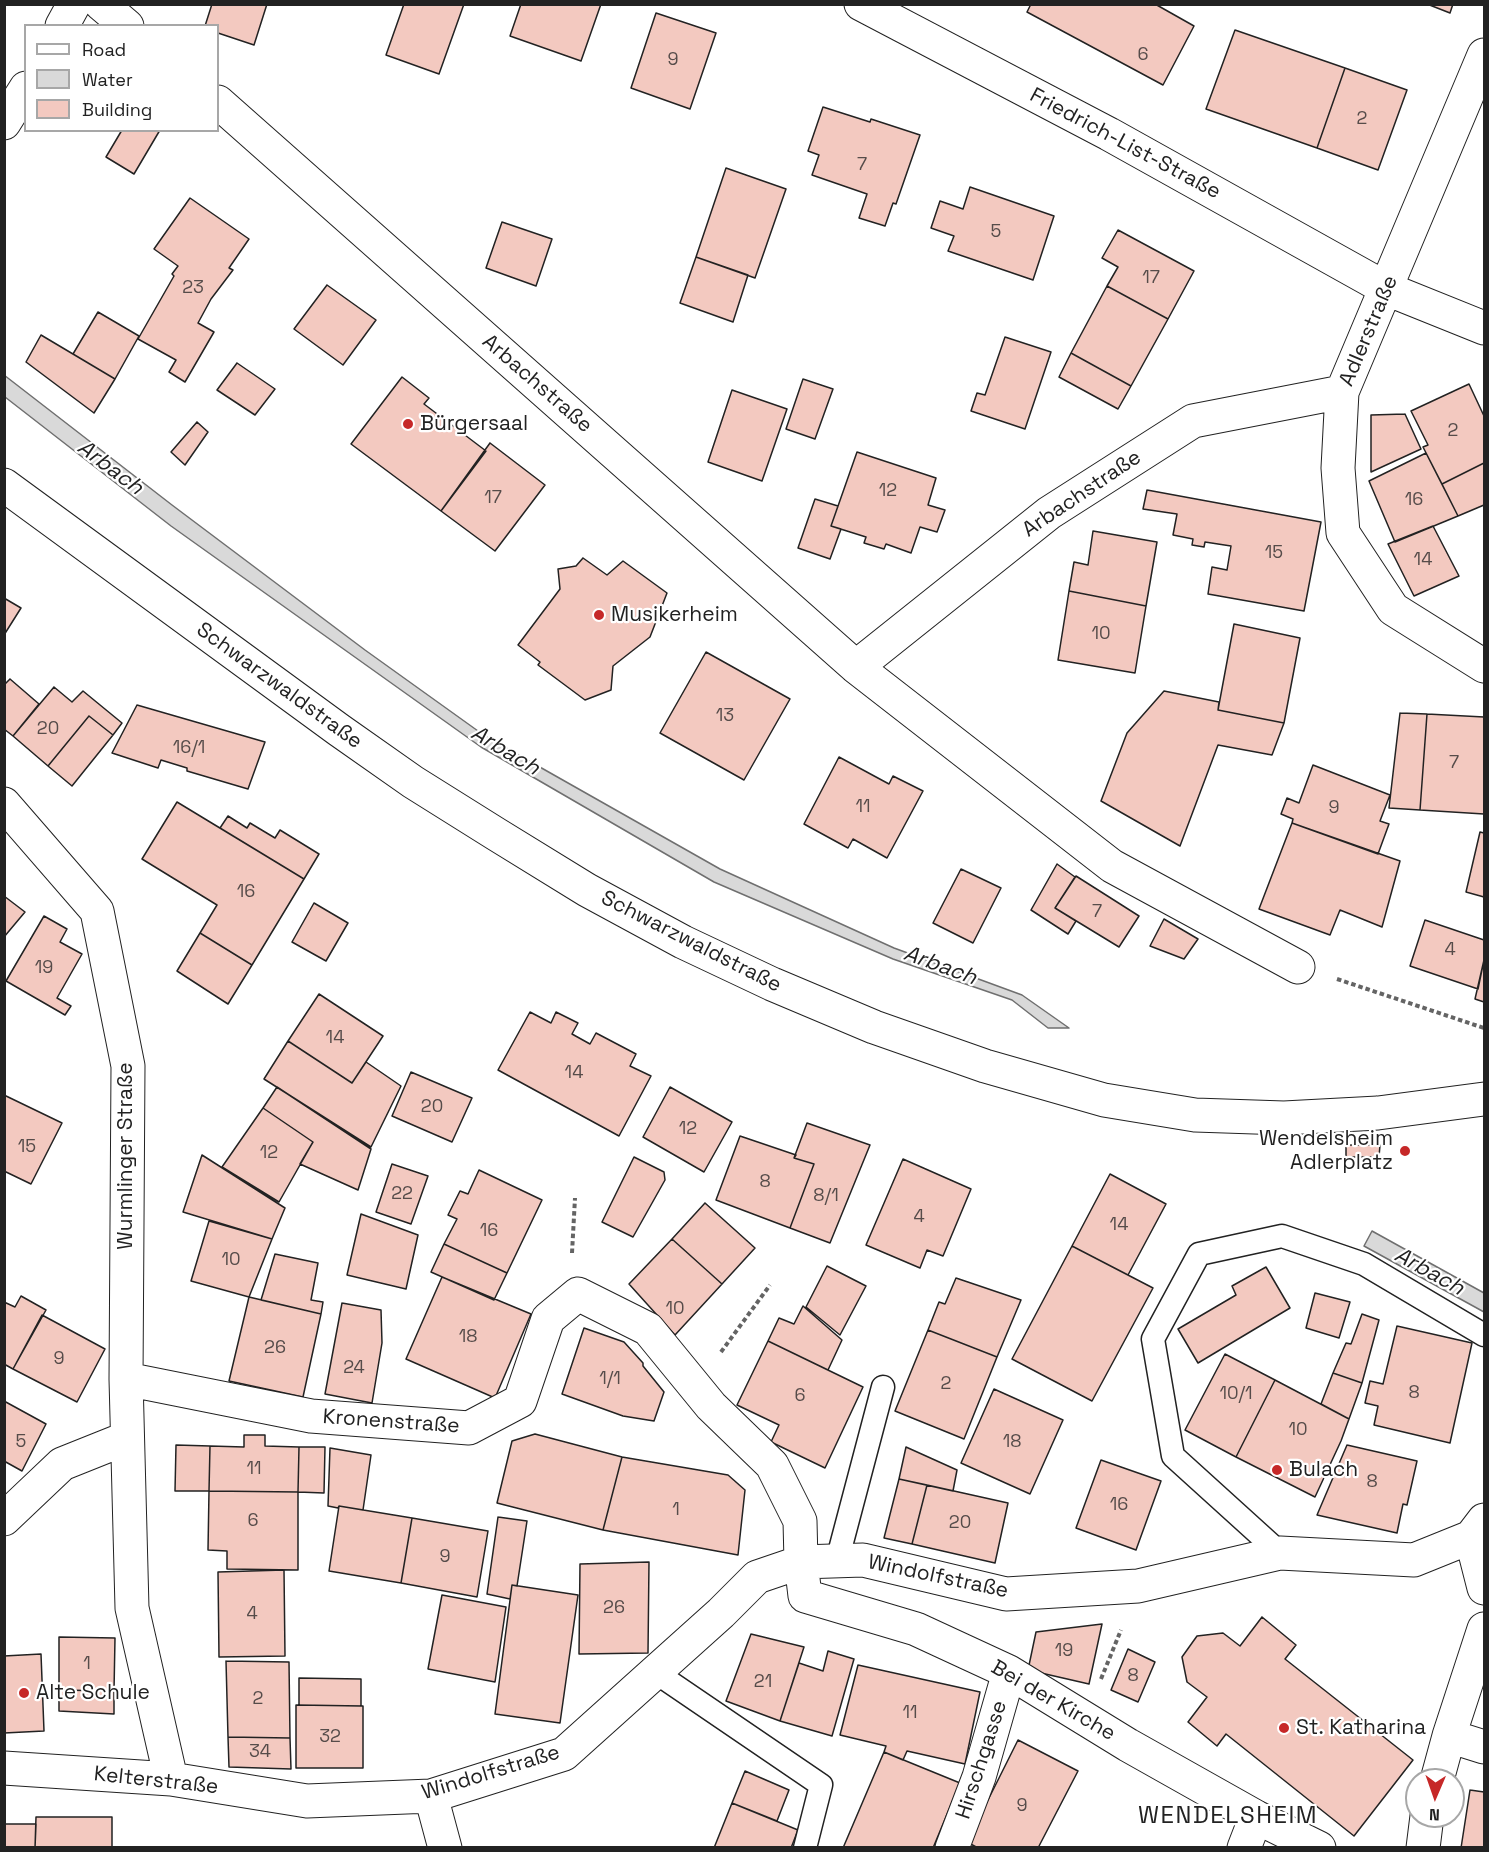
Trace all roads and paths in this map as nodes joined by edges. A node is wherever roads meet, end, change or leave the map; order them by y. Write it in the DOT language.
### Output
graph roads {
  1 [pos="74,4"];
  2 [pos="101,4"];
  3 [pos="861,4"];
  4 [pos="63,24"];
  5 [pos="125,24"];
  6 [pos="1485,55"];
  7 [pos="24,91"];
  8 [pos="219,103"];
  9 [pos="4,123"];
  10 [pos="1387,289"];
  11 [pos="1485,328"];
  12 [pos="1342,392"];
  13 [pos="4,485"];
  14 [pos="1485,666"];
  15 [pos="856,667"];
  16 [pos="4,804"];
  17 [pos="1298,967"];
  18 [pos="1384,994"];
  19 [pos="1485,1028"];
  20 [pos="1485,1100"];
  21 [pos="770,1285"];
  22 [pos="1485,1335"];
  23 [pos="126,1379"];
  24 [pos="696,1387"];
  25 [pos="883,1387"];
  26 [pos="126,1438"];
  27 [pos="4,1519"];
  28 [pos="1478,1528"];
  29 [pos="1280,1553"];
  30 [pos="837,1561"];
  31 [pos="801,1562"];
  32 [pos="1138,1586"];
  33 [pos="1485,1588"];
  34 [pos="1485,1629"];
  35 [pos="656,1672"];
  36 [pos="1009,1672"];
  37 [pos="1097,1727"];
  38 [pos="1449,1736"];
  39 [pos="1485,1748"];
  40 [pos="4,1768"];
  41 [pos="1440,1768"];
  42 [pos="171,1779"];
  43 [pos="431,1796"];
  44 [pos="307,1801"];
  45 [pos="1256,1817"];
  46 [pos="1426,1828"];
  47 [pos="445,1848"];
  48 [pos="805,1848"];
  49 [pos="952,1848"];
  50 [pos="1244,1848"];
  51 [pos="1319,1848"];
  52 [pos="1423,1848"];
  1 -- 4 [label="street"];
  2 -- 5 [label="street"];
  3 -- 10 [label="street, Friedrich-List-Straße"];
  6 -- 10 [label="street, Adlerstraße"];
  7 -- 9 [label="street"];
  8 -- 15 [label="street, Arbachstraße"];
  10 -- 11 [label="street, Friedrich-List-Straße"];
  10 -- 12 [label="street, Adlerstraße"];
  12 -- 14 [label="street, Adlerstraße"];
  12 -- 15 [label="street, Arbachstraße"];
  13 -- 20 [label="street, Schwarzwaldstraße"];
  15 -- 17 [label="street, Arbachstraße"];
  16 -- 23 [label="street, Wurmlinger Straße"];
  18 -- 19 [label="path"];
  21 -- 24 [label="path"];
  22 -- 29 [label="lane"];
  23 -- 24 [label="street, Kronenstraße"];
  23 -- 26 [label="street, Wurmlinger Straße"];
  24 -- 31 [label="street, Kronenstraße"];
  25 -- 30 [label="lane"];
  26 -- 27 [label="street"];
  26 -- 42 [label="street, Wurmlinger Straße"];
  28 -- 29 [label="street, Windolfstraße"];
  28 -- 33 [label="street"];
  29 -- 32 [label="street, Windolfstraße"];
  30 -- 31 [label="street, Windolfstraße"];
  30 -- 32 [label="street, Windolfstraße"];
  31 -- 35 [label="street, Windolfstraße"];
  31 -- 36 [label="street, Bei der Kirche"];
  32 -- 37 [label="path"];
  34 -- 38 [label="street"];
  35 -- 43 [label="street, Windolfstraße"];
  35 -- 48 [label="lane"];
  36 -- 37 [label="street, Bei der Kirche"];
  36 -- 49 [label="street, Hirschgasse"];
  37 -- 45 [label="street, Bei der Kirche"];
  38 -- 39 [label="street"];
  38 -- 41 [label="street"];
  40 -- 42 [label="street, Kelterstraße"];
  42 -- 44 [label="street, Kelterstraße"];
  43 -- 44 [label="street, Windolfstraße"];
  43 -- 47 [label="street"];
  45 -- 50 [label="street"];
  45 -- 51 [label="street, Bei der Kirche"];
  46 -- 52 [label="street"];
}
